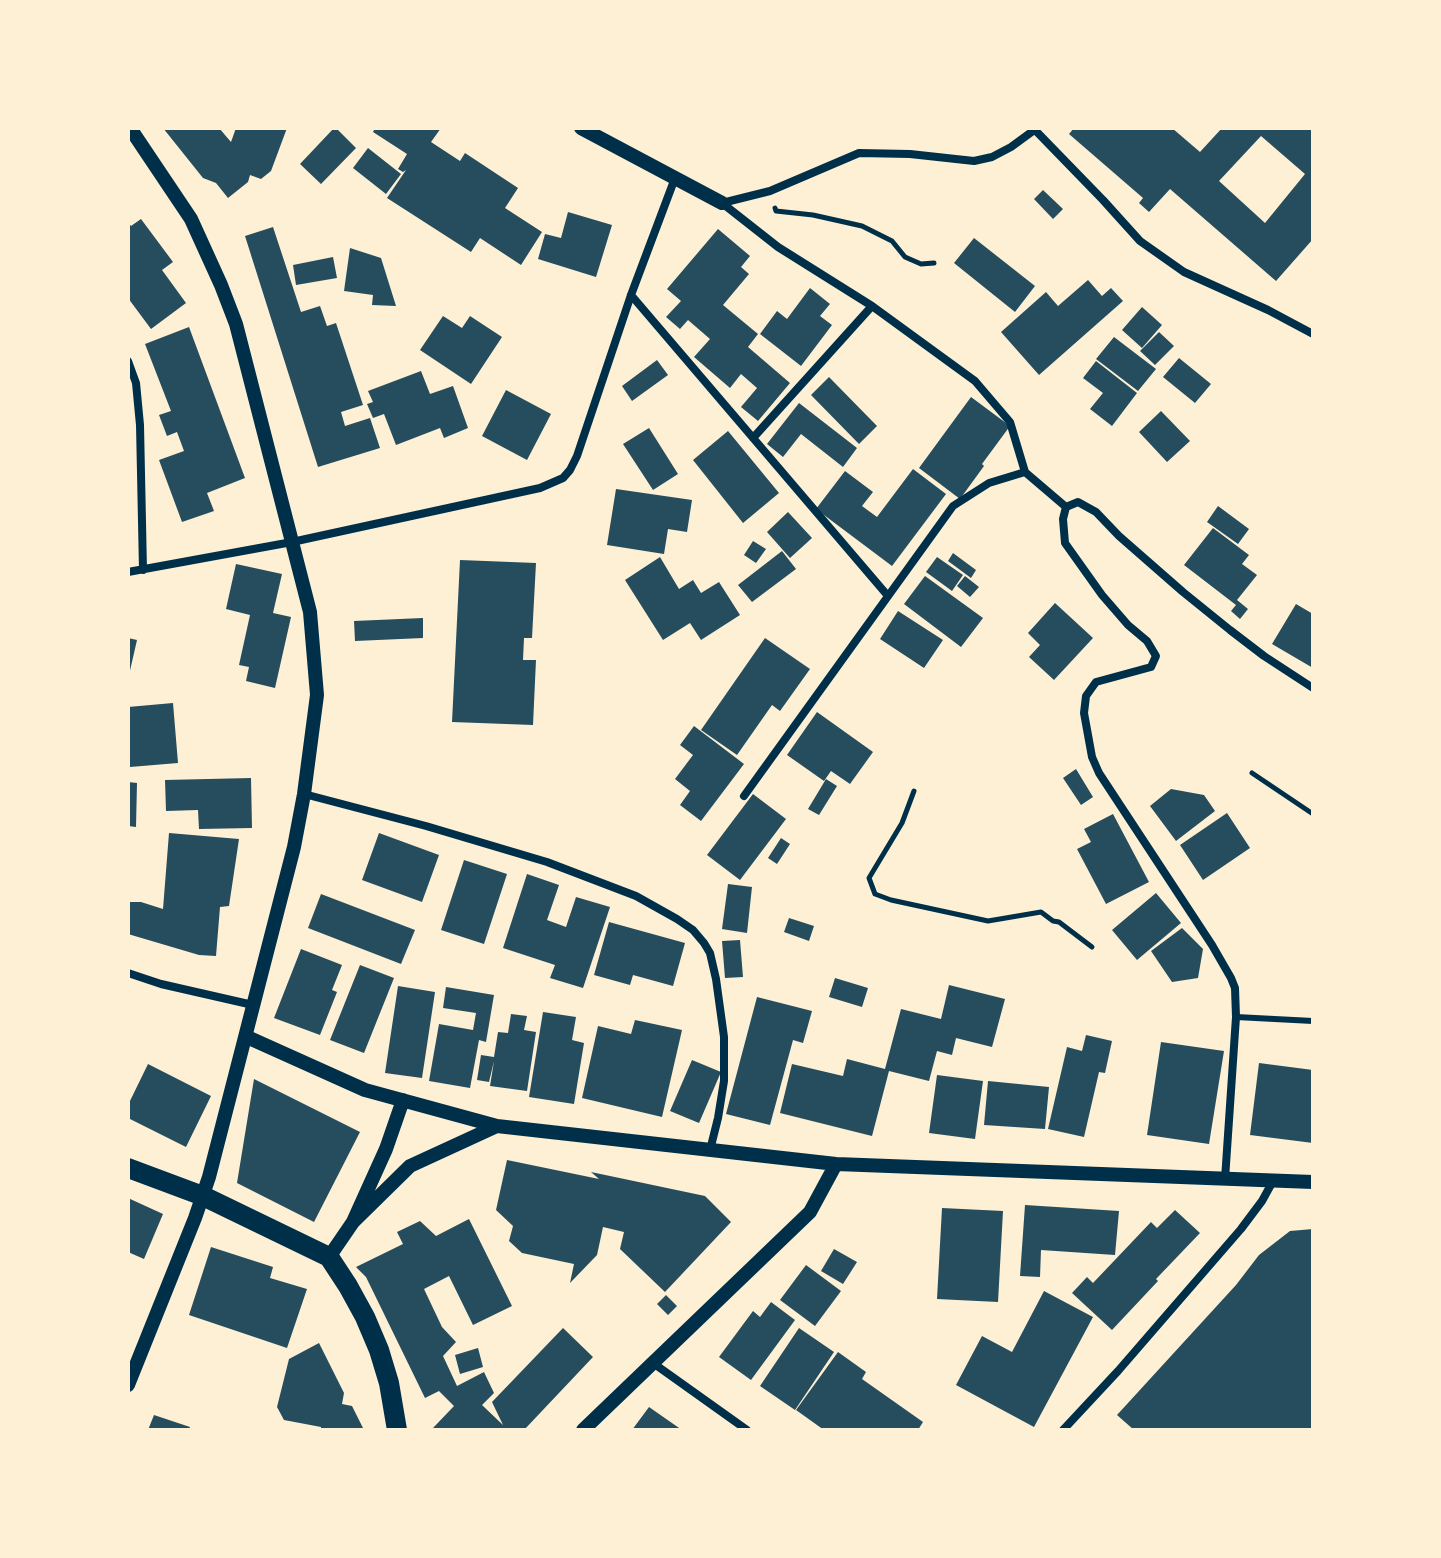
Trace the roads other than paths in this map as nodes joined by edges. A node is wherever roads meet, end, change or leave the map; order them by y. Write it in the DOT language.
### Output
graph roads {
  1 [pos="130,128"];
  2 [pos="581,128"];
  3 [pos="1036,129"];
  4 [pos="675,178"];
  5 [pos="722,203"];
  6 [pos="631,295"];
  7 [pos="872,306"];
  8 [pos="1313,334"];
  9 [pos="128,361"];
  10 [pos="753,438"];
  11 [pos="1025,472"];
  12 [pos="1066,507"];
  13 [pos="292,542"];
  14 [pos="143,570"];
  15 [pos="128,572"];
  16 [pos="888,596"];
  17 [pos="1313,688"];
  18 [pos="304,794"];
  19 [pos="744,796"];
  20 [pos="128,973"];
  21 [pos="253,1005"];
  22 [pos="1236,1017"];
  23 [pos="1313,1021"];
  24 [pos="247,1037"];
  25 [pos="403,1100"];
  26 [pos="497,1126"];
  27 [pos="710,1151"];
  28 [pos="836,1164"];
  29 [pos="128,1168"];
  30 [pos="1225,1179"];
  31 [pos="1273,1181"];
  32 [pos="1313,1182"];
  33 [pos="203,1196"];
  34 [pos="353,1222"];
  35 [pos="329,1257"];
  36 [pos="653,1363"];
  37 [pos="128,1385"];
  38 [pos="397,1430"];
  39 [pos="583,1430"];
  40 [pos="747,1430"];
  41 [pos="1063,1430"];
  1 -- 13 [label="street"];
  2 -- 4 [label="street"];
  3 -- 5 [label="street"];
  3 -- 8 [label="street"];
  4 -- 5 [label="street"];
  4 -- 6 [label="street"];
  5 -- 7 [label="street"];
  6 -- 10 [label="street"];
  6 -- 13 [label="street"];
  7 -- 10 [label="street"];
  7 -- 11 [label="street"];
  9 -- 14 [label="street"];
  10 -- 16 [label="street"];
  11 -- 12 [label="street"];
  11 -- 16 [label="street"];
  12 -- 17 [label="street"];
  12 -- 22 [label="street"];
  13 -- 14 [label="street"];
  13 -- 18 [label="street"];
  14 -- 15 [label="street"];
  16 -- 19 [label="street"];
  18 -- 21 [label="street"];
  18 -- 27 [label="street"];
  20 -- 21 [label="street"];
  21 -- 24 [label="street"];
  22 -- 23 [label="lane"];
  22 -- 30 [label="street"];
  24 -- 25 [label="street"];
  24 -- 33 [label="street"];
  25 -- 26 [label="street"];
  25 -- 34 [label="street"];
  26 -- 27 [label="street"];
  26 -- 34 [label="street"];
  27 -- 28 [label="street"];
  28 -- 30 [label="street"];
  28 -- 36 [label="street"];
  29 -- 33 [label="main road"];
  30 -- 31 [label="street"];
  31 -- 32 [label="street"];
  31 -- 41 [label="street"];
  33 -- 35 [label="main road"];
  33 -- 37 [label="street"];
  34 -- 35 [label="street"];
  35 -- 38 [label="main road"];
  36 -- 39 [label="street"];
  36 -- 40 [label="street"];
}
